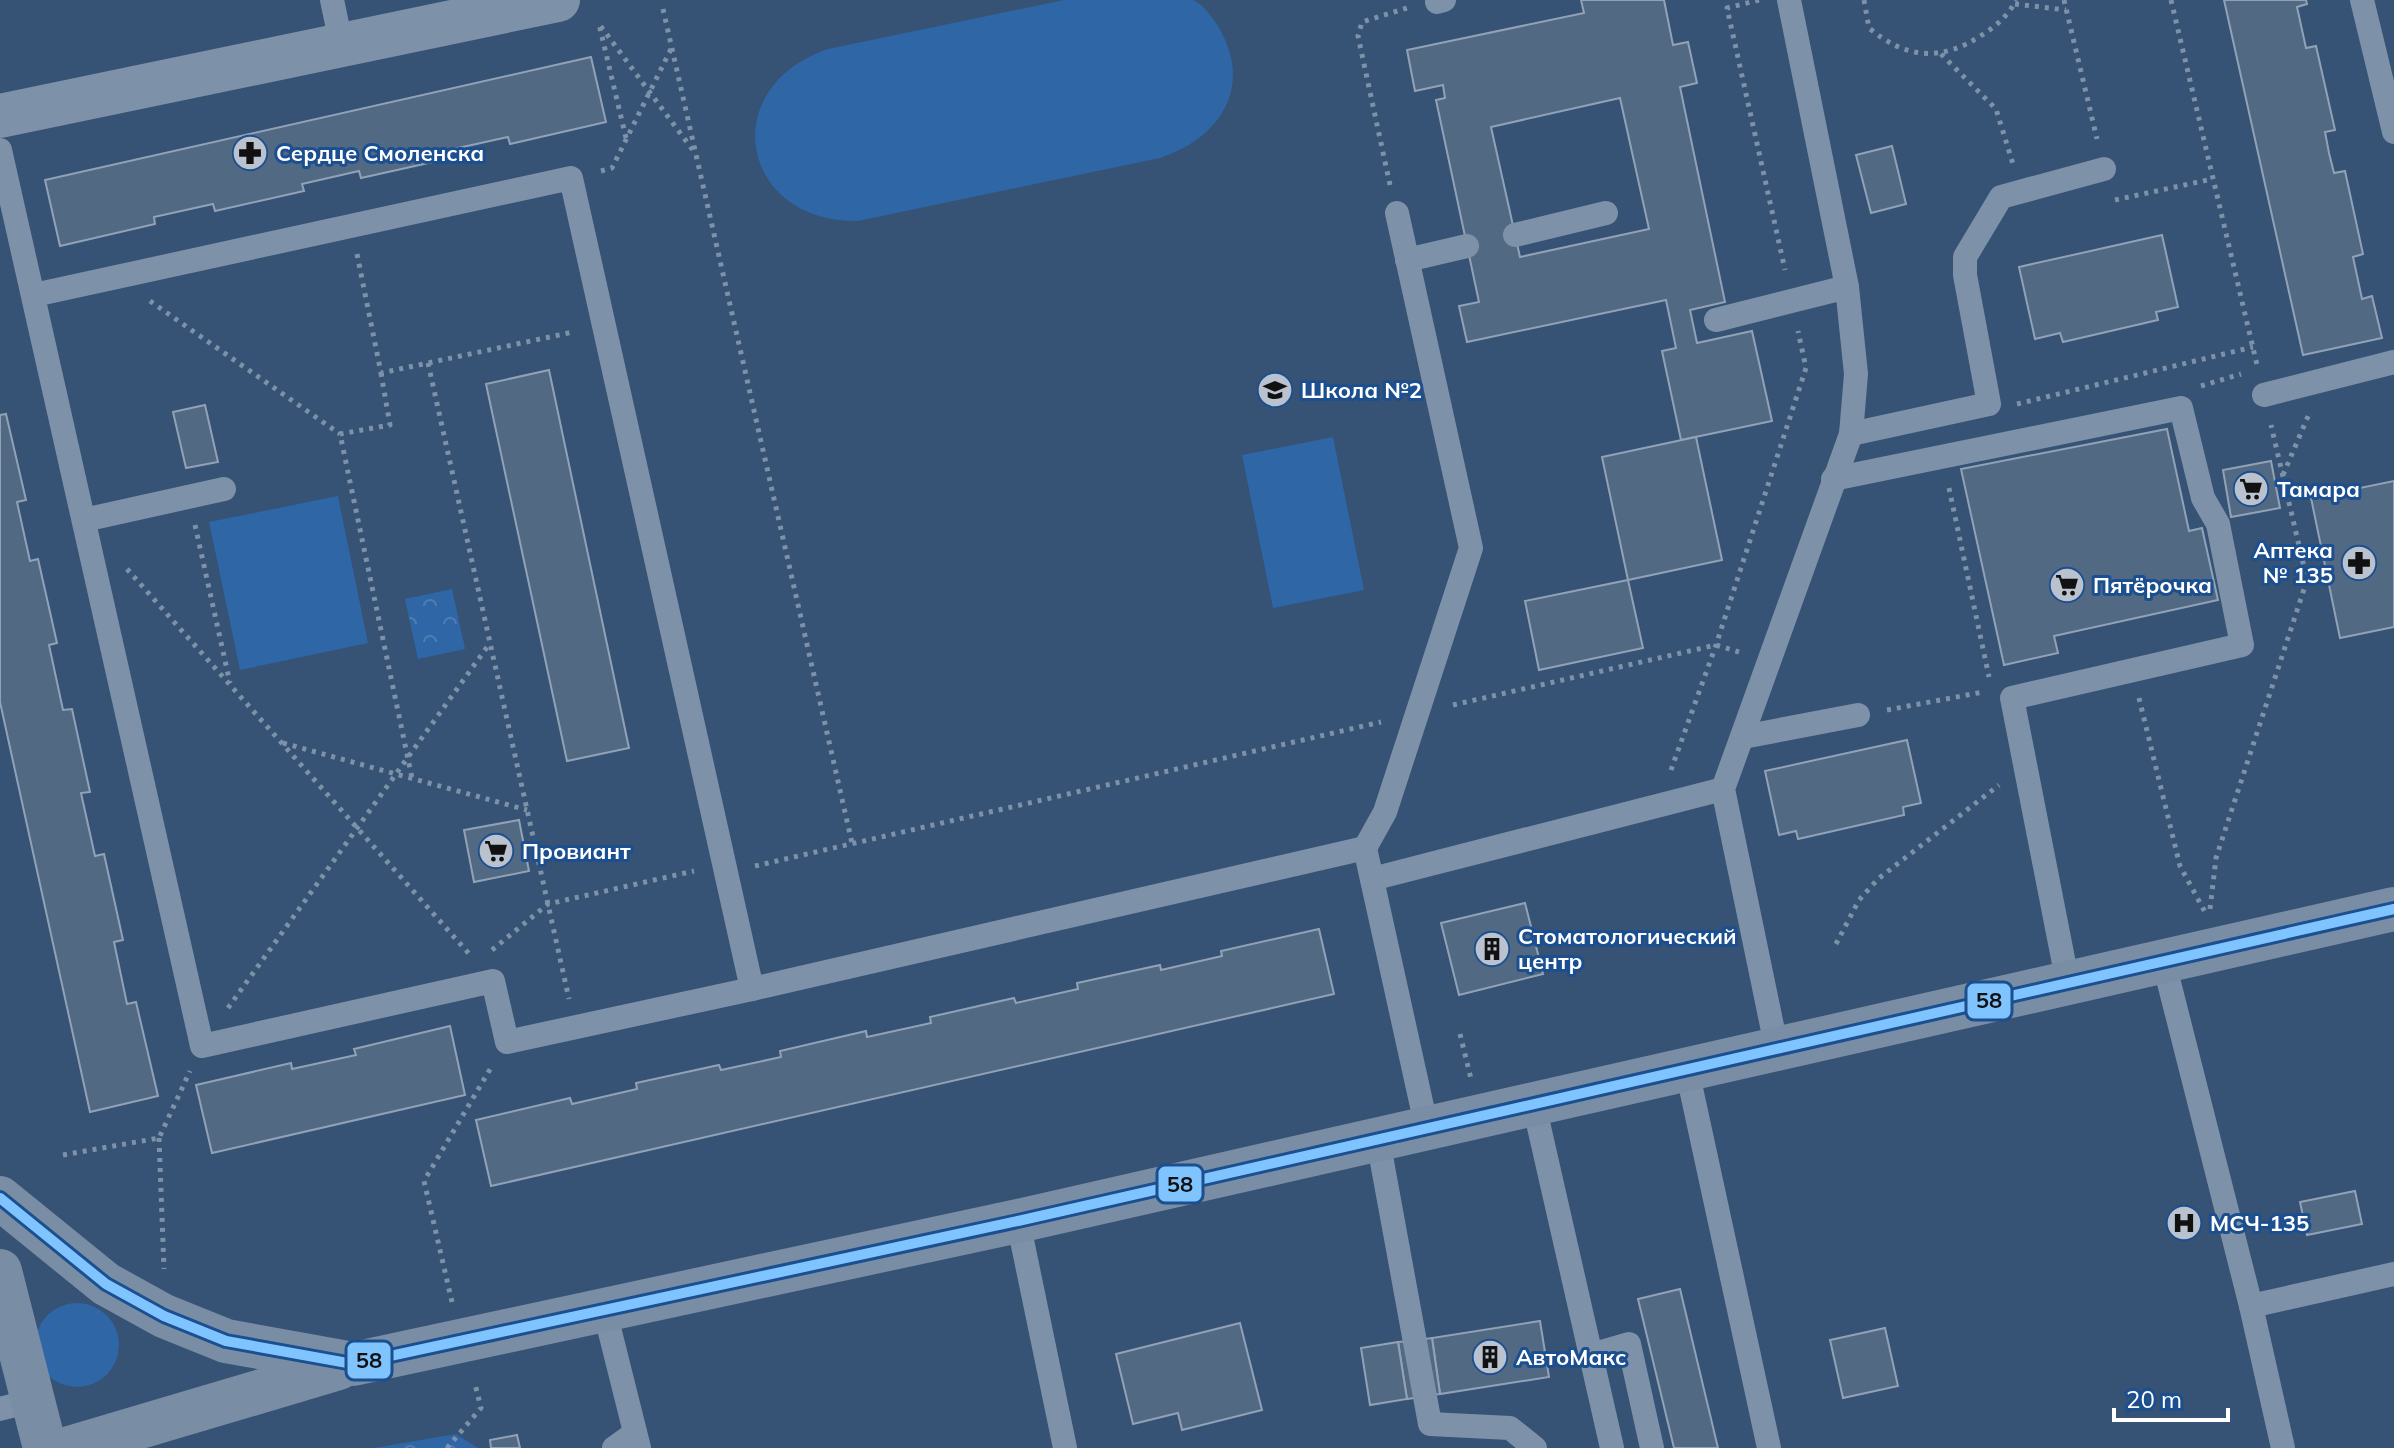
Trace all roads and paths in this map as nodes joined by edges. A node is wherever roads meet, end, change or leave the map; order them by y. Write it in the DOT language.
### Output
graph roads {
  1 [pos="332,0"];
  2 [pos="558,0"];
  3 [pos="1760,0"];
  4 [pos="1789,0"];
  5 [pos="1864,0"];
  6 [pos="2064,0"];
  7 [pos="2171,0"];
  8 [pos="2362,0"];
  9 [pos="1441,1"];
  10 [pos="2016,2"];
  11 [pos="663,9"];
  12 [pos="2066,10"];
  13 [pos="341,43"];
  14 [pos="672,46"];
  15 [pos="1941,54"];
  16 [pos="648,93"];
  17 [pos="0,116"];
  18 [pos="2394,132"];
  19 [pos="626,138"];
  20 [pos="0,150"];
  21 [pos="697,155"];
  22 [pos="2104,169"];
  23 [pos="571,178"];
  24 [pos="2212,179"];
  25 [pos="2021,189"];
  26 [pos="1397,213"];
  27 [pos="1606,213"];
  28 [pos="351,226"];
  29 [pos="1515,235"];
  30 [pos="1467,246"];
  31 [pos="1407,260"];
  32 [pos="116,277"];
  33 [pos="1847,287"];
  34 [pos="34,295"];
  35 [pos="1792,301"];
  36 [pos="1716,320"];
  37 [pos="604,325"];
  38 [pos="2253,347"];
  39 [pos="2394,362"];
  40 [pos="428,363"];
  41 [pos="2258,370"];
  42 [pos="381,373"];
  43 [pos="2322,381"];
  44 [pos="2264,395"];
  45 [pos="2025,404"];
  46 [pos="2181,408"];
  47 [pos="340,434"];
  48 [pos="1851,434"];
  49 [pos="1942,458"];
  50 [pos="2283,476"];
  51 [pos="1833,479"];
  52 [pos="224,489"];
  53 [pos="189,497"];
  54 [pos="84,520"];
  55 [pos="126,567"];
  56 [pos="490,643"];
  57 [pos="1716,645"];
  58 [pos="1770,660"];
  59 [pos="2132,670"];
  60 [pos="230,685"];
  61 [pos="1992,690"];
  62 [pos="1967,695"];
  63 [pos="1417,714"];
  64 [pos="1858,715"];
  65 [pos="1743,737"];
  66 [pos="282,742"];
  67 [pos="407,756"];
  68 [pos="2025,765"];
  69 [pos="395,773"];
  70 [pos="412,778"];
  71 [pos="1723,789"];
  72 [pos="1658,805"];
  73 [pos="527,810"];
  74 [pos="357,827"];
  75 [pos="852,843"];
  76 [pos="1365,848"];
  77 [pos="725,868"];
  78 [pos="1372,879"];
  79 [pos="548,904"];
  80 [pos="2394,909"];
  81 [pos="1836,944"];
  82 [pos="490,951"];
  83 [pos="475,955"];
  84 [pos="459,958"];
  85 [pos="2164,963"];
  86 [pos="493,981"];
  87 [pos="2068,984"];
  88 [pos="752,989"];
  89 [pos="242,1007"];
  90 [pos="227,1010"];
  91 [pos="195,1018"];
  92 [pos="575,1027"];
  93 [pos="1460,1034"];
  94 [pos="507,1042"];
  95 [pos="202,1046"];
  96 [pos="1777,1050"];
  97 [pos="1687,1070"];
  98 [pos="1472,1082"];
  99 [pos="1534,1105"];
  100 [pos="1427,1129"];
  101 [pos="159,1138"];
  102 [pos="1378,1140"];
  103 [pos="63,1155"];
  104 [pos="0,1198"];
  105 [pos="1018,1221"];
  106 [pos="0,1271"];
  107 [pos="2394,1274"];
  108 [pos="164,1278"];
  109 [pos="452,1303"];
  110 [pos="2251,1306"];
  111 [pos="605,1312"];
  112 [pos="1591,1355"];
  113 [pos="353,1364"];
  114 [pos="475,1384"];
  115 [pos="16,1405"];
  116 [pos="637,1440"];
  117 [pos="45,1448"];
  118 [pos="69,1448"];
  119 [pos="447,1448"];
  120 [pos="614,1448"];
  121 [pos="1065,1448"];
  122 [pos="1535,1448"];
  123 [pos="1612,1448"];
  124 [pos="1652,1448"];
  125 [pos="1769,1448"];
  126 [pos="2283,1448"];
  1 -- 13 [label="lane"];
  2 -- 13 [label="street"];
  3 -- 35 [label="path"];
  4 -- 33 [label="lane"];
  5 -- 15 [label="path"];
  6 -- 12 [label="path"];
  7 -- 24 [label="path"];
  8 -- 18 [label="lane"];
  9 -- 26 [label="path"];
  10 -- 12 [label="path"];
  10 -- 15 [label="path"];
  11 -- 14 [label="path"];
  12 -- 22 [label="path"];
  13 -- 17 [label="street"];
  14 -- 16 [label="path"];
  14 -- 21 [label="path"];
  15 -- 25 [label="path"];
  16 -- 19 [label="path"];
  16 -- 19 [label="path"];
  16 -- 21 [label="path"];
  19 -- 23 [label="path"];
  20 -- 34 [label="lane"];
  21 -- 75 [label="path"];
  22 -- 24 [label="path"];
  22 -- 25 [label="lane"];
  23 -- 28 [label="lane"];
  23 -- 37 [label="lane"];
  24 -- 38 [label="path"];
  25 -- 48 [label="lane"];
  26 -- 31 [label="lane"];
  27 -- 29 [label="lane"];
  28 -- 32 [label="lane"];
  28 -- 42 [label="path"];
  30 -- 31 [label="lane"];
  31 -- 63 [label="lane"];
  32 -- 34 [label="lane"];
  32 -- 47 [label="path"];
  33 -- 35 [label="lane"];
  33 -- 48 [label="lane"];
  34 -- 54 [label="lane"];
  35 -- 36 [label="lane"];
  35 -- 57 [label="path"];
  37 -- 40 [label="path"];
  37 -- 77 [label="lane"];
  38 -- 41 [label="path"];
  38 -- 45 [label="path"];
  39 -- 43 [label="lane"];
  40 -- 42 [label="path"];
  40 -- 56 [label="path"];
  41 -- 44 [label="path"];
  41 -- 46 [label="path"];
  42 -- 47 [label="path"];
  43 -- 44 [label="lane"];
  43 -- 50 [label="path"];
  44 -- 50 [label="path"];
  46 -- 49 [label="lane"];
  46 -- 59 [label="lane"];
  47 -- 67 [label="path"];
  48 -- 51 [label="lane"];
  49 -- 51 [label="lane"];
  49 -- 61 [label="path"];
  50 -- 59 [label="path"];
  51 -- 58 [label="lane"];
  52 -- 53 [label="lane"];
  53 -- 54 [label="lane"];
  53 -- 60 [label="path"];
  54 -- 91 [label="lane"];
  55 -- 60 [label="path"];
  56 -- 67 [label="path"];
  56 -- 73 [label="path"];
  57 -- 58 [label="path"];
  57 -- 63 [label="path"];
  57 -- 72 [label="path"];
  58 -- 65 [label="lane"];
  59 -- 68 [label="lane"];
  60 -- 66 [label="path"];
  62 -- 64 [label="path"];
  63 -- 75 [label="path"];
  63 -- 76 [label="lane"];
  64 -- 65 [label="lane"];
  65 -- 71 [label="lane"];
  66 -- 69 [label="path"];
  66 -- 74 [label="path"];
  67 -- 69 [label="path"];
  67 -- 70 [label="path"];
  68 -- 81 [label="path"];
  68 -- 87 [label="lane"];
  69 -- 70 [label="path"];
  69 -- 74 [label="path"];
  70 -- 73 [label="path"];
  71 -- 72 [label="lane"];
  71 -- 96 [label="lane"];
  72 -- 78 [label="lane"];
  73 -- 79 [label="path"];
  74 -- 86 [label="path"];
  74 -- 90 [label="path"];
  75 -- 77 [label="path"];
  76 -- 78 [label="lane"];
  76 -- 88 [label="lane"];
  77 -- 79 [label="path"];
  77 -- 88 [label="lane"];
  78 -- 100 [label="lane"];
  79 -- 82 [label="path"];
  79 -- 92 [label="path"];
  80 -- 85 [label="street"];
  83 -- 84 [label="path"];
  85 -- 87 [label="street"];
  85 -- 110 [label="lane"];
  86 -- 94 [label="lane"];
  86 -- 95 [label="lane"];
  87 -- 96 [label="street"];
  88 -- 92 [label="lane"];
  89 -- 90 [label="path"];
  90 -- 91 [label="path"];
  91 -- 95 [label="lane"];
  92 -- 94 [label="lane"];
  93 -- 98 [label="path"];
  94 -- 109 [label="path"];
  95 -- 101 [label="path"];
  96 -- 97 [label="street"];
  97 -- 99 [label="street"];
  97 -- 125 [label="lane"];
  99 -- 100 [label="street"];
  99 -- 112 [label="lane"];
  100 -- 102 [label="street"];
  101 -- 103 [label="path"];
  101 -- 108 [label="path"];
  102 -- 105 [label="street"];
  102 -- 122 [label="lane"];
  104 -- 113 [label="street"];
  105 -- 111 [label="street"];
  105 -- 121 [label="lane"];
  106 -- 115 [label="street"];
  107 -- 110 [label="lane"];
  110 -- 126 [label="lane"];
  111 -- 113 [label="street"];
  111 -- 116 [label="lane"];
  112 -- 123 [label="lane"];
  112 -- 124 [label="lane"];
  113 -- 118 [label="street"];
  114 -- 119 [label="path"];
  115 -- 117 [label="street"];
  116 -- 120 [label="lane"];
}
